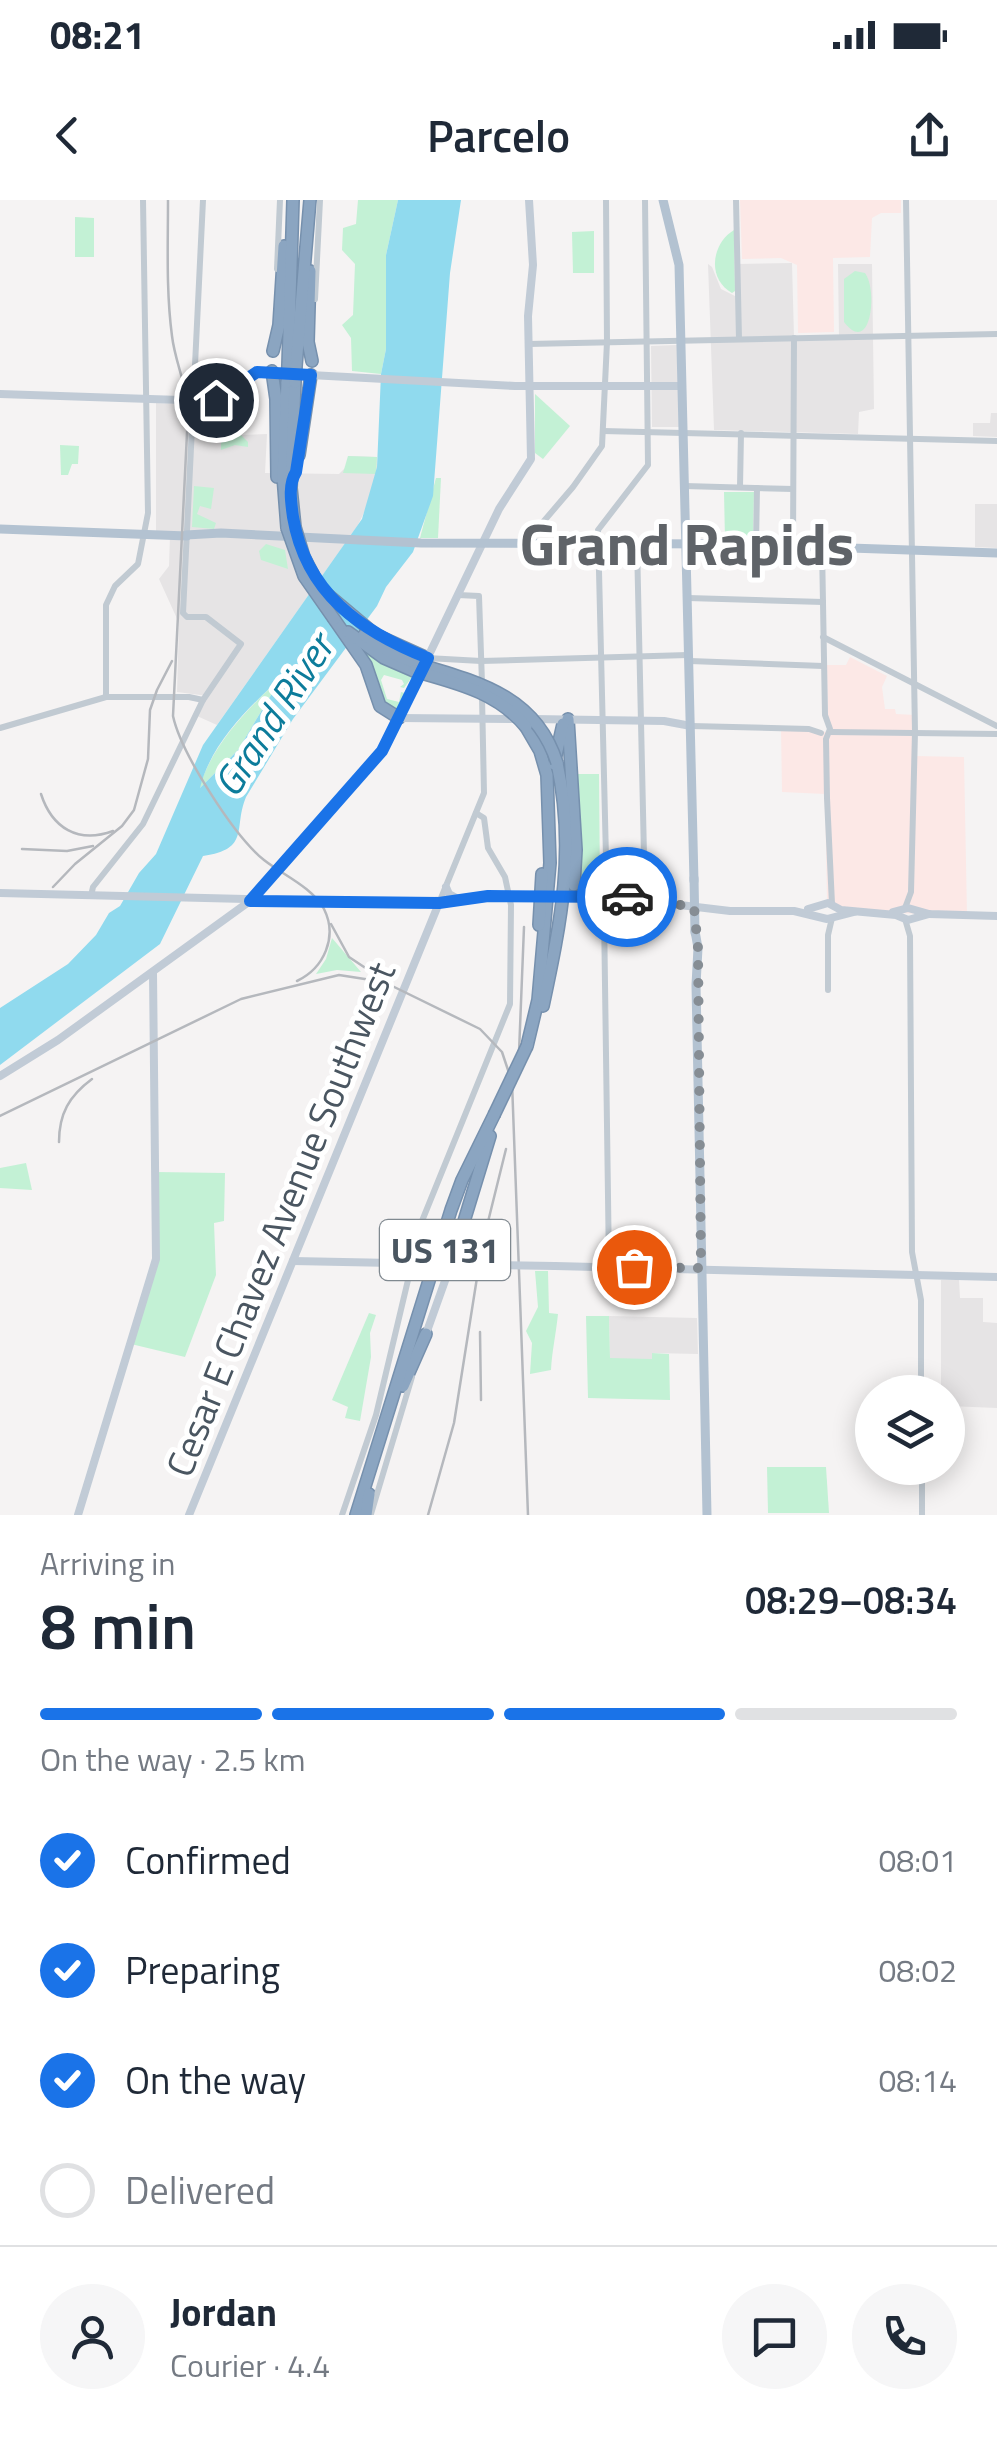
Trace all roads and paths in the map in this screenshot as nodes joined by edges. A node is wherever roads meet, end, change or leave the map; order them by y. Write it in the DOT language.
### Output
graph roads {
  1 [pos="144,200"];
  2 [pos="202,200"];
  3 [pos="280,200"];
  4 [pos="290,200"];
  5 [pos="315,200"];
  6 [pos="529,200"];
  7 [pos="606,200"];
  8 [pos="645,200"];
  9 [pos="663,200"];
  10 [pos="736,200"];
  11 [pos="906,200"];
  12 [pos="286,222"];
  13 [pos="300,300"];
  14 [pos="997,334"];
  15 [pos="908,336"];
  16 [pos="794,338"];
  17 [pos="740,339"];
  18 [pos="681,340"];
  19 [pos="647,341"];
  20 [pos="607,342"];
  21 [pos="528,344"];
  22 [pos="273,351"];
  23 [pos="311,368"];
  24 [pos="272,372"];
  25 [pos="530,386"];
  26 [pos="602,386"];
  27 [pos="648,386"];
  28 [pos="682,386"];
  29 [pos="0,394"];
  30 [pos="146,398"];
  31 [pos="194,400"];
  32 [pos="602,431"];
  33 [pos="648,432"];
  34 [pos="683,432"];
  35 [pos="741,433"];
  36 [pos="795,434"];
  37 [pos="910,438"];
  38 [pos="997,441"];
  39 [pos="287,471"];
  40 [pos="685,486"];
  41 [pos="740,487"];
  42 [pos="757,488"];
  43 [pos="794,489"];
  44 [pos="291,528"];
  45 [pos="0,529"];
  46 [pos="146,534"];
  47 [pos="186,536"];
  48 [pos="465,542"];
  49 [pos="483,542"];
  50 [pos="526,542"];
  51 [pos="598,543"];
  52 [pos="638,544"];
  53 [pos="687,544"];
  54 [pos="756,545"];
  55 [pos="793,546"];
  56 [pos="822,547"];
  57 [pos="911,551"];
  58 [pos="997,553"];
  59 [pos="475,560"];
  60 [pos="458,594"];
  61 [pos="688,598"];
  62 [pos="823,602"];
  63 [pos="824,636"];
  64 [pos="361,638"];
  65 [pos="640,656"];
  66 [pos="602,658"];
  67 [pos="690,658"];
  68 [pos="481,661"];
  69 [pos="420,664"];
  70 [pos="824,666"];
  71 [pos="914,684"];
  72 [pos="106,697"];
  73 [pos="203,700"];
  74 [pos="399,718"];
  75 [pos="483,719"];
  76 [pos="566,720"];
  77 [pos="602,720"];
  78 [pos="642,720"];
  79 [pos="691,726"];
  80 [pos="997,726"];
  81 [pos="526,727"];
  82 [pos="0,728"];
  83 [pos="825,729"];
  84 [pos="915,732"];
  85 [pos="997,734"];
  86 [pos="557,763"];
  87 [pos="476,812"];
  88 [pos="446,887"];
  89 [pos="0,893"];
  90 [pos="92,896"];
  91 [pos="540,896"];
  92 [pos="559,896"];
  93 [pos="458,899"];
  94 [pos="508,899"];
  95 [pos="219,900"];
  96 [pos="645,900"];
  97 [pos="250,901"];
  98 [pos="439,903"];
  99 [pos="828,905"];
  100 [pos="694,907"];
  101 [pos="547,911"];
  102 [pos="794,911"];
  103 [pos="854,912"];
  104 [pos="909,914"];
  105 [pos="997,916"];
  106 [pos="828,917"];
  107 [pos="228,918"];
  108 [pos="544,938"];
  109 [pos="153,974"];
  110 [pos="828,990"];
  111 [pos="541,1005"];
  112 [pos="0,1076"];
  113 [pos="497,1116"];
  114 [pos="490,1136"];
  115 [pos="462,1180"];
  116 [pos="417,1242"];
  117 [pos="293,1261"];
  118 [pos="390,1263"];
  119 [pos="452,1264"];
  120 [pos="609,1266"];
  121 [pos="701,1268"];
  122 [pos="916,1274"];
  123 [pos="997,1276"];
  124 [pos="420,1334"];
  125 [pos="922,1375"];
  126 [pos="403,1386"];
  127 [pos="922,1485"];
  128 [pos="78,1515"];
  129 [pos="189,1515"];
  130 [pos="342,1515"];
  131 [pos="364,1515"];
  132 [pos="704,1515"];
  133 [pos="922,1515"];
  1 -- 30 [label="street"];
  2 -- 31 [label="street"];
  3 -- 22 [label="street"];
  4 -- 12 [label="highway"];
  4 -- 13 [label="highway"];
  5 -- 13 [label="highway"];
  5 -- 13 [label="highway"];
  5 -- 23 [label="street"];
  6 -- 21 [label="main road"];
  7 -- 20 [label="street"];
  8 -- 19 [label="street"];
  9 -- 18 [label="main road"];
  10 -- 17 [label="street"];
  11 -- 15 [label="street"];
  12 -- 13 [label="highway"];
  12 -- 22 [label="highway"];
  13 -- 23 [label="highway"];
  13 -- 39 [label="highway, bridge"];
  14 -- 15 [label="street"];
  15 -- 16 [label="street"];
  15 -- 37 [label="street"];
  16 -- 17 [label="street"];
  16 -- 36 [label="street"];
  17 -- 18 [label="street"];
  18 -- 19 [label="street"];
  18 -- 28 [label="main road"];
  19 -- 20 [label="street"];
  19 -- 27 [label="street"];
  20 -- 21 [label="street"];
  20 -- 26 [label="street"];
  21 -- 25 [label="main road"];
  22 -- 24 [label="street"];
  23 -- 24 [label="main road"];
  23 -- 25 [label="main road"];
  23 -- 39 [label="highway"];
  24 -- 31 [label="main road"];
  24 -- 39 [label="highway"];
  25 -- 26 [label="main road"];
  25 -- 49 [label="main road"];
  26 -- 27 [label="main road"];
  26 -- 32 [label="street"];
  27 -- 28 [label="main road"];
  27 -- 33 [label="street"];
  28 -- 34 [label="main road"];
  29 -- 30 [label="main road"];
  30 -- 31 [label="main road"];
  30 -- 46 [label="street"];
  31 -- 47 [label="street"];
  32 -- 33 [label="street"];
  32 -- 50 [label="street"];
  33 -- 34 [label="street"];
  33 -- 51 [label="street"];
  34 -- 35 [label="street"];
  34 -- 40 [label="main road"];
  35 -- 36 [label="street"];
  35 -- 41 [label="street"];
  36 -- 37 [label="street"];
  36 -- 43 [label="street"];
  37 -- 38 [label="street"];
  37 -- 57 [label="street"];
  39 -- 44 [label="highway"];
  39 -- 44 [label="highway"];
  40 -- 41 [label="street"];
  40 -- 53 [label="main road"];
  41 -- 42 [label="street"];
  42 -- 43 [label="street"];
  42 -- 54 [label="street"];
  43 -- 55 [label="street"];
  44 -- 64 [label="highway, bridge"];
  44 -- 64 [label="highway, bridge"];
  45 -- 46 [label="main road"];
  46 -- 47 [label="main road"];
  46 -- 72 [label="street"];
  47 -- 48 [label="main road"];
  47 -- 73 [label="street"];
  48 -- 49 [label="main road"];
  48 -- 59 [label="main road"];
  49 -- 50 [label="main road"];
  49 -- 59 [label="main road"];
  50 -- 51 [label="main road"];
  51 -- 52 [label="main road"];
  51 -- 66 [label="street"];
  52 -- 53 [label="main road"];
  52 -- 65 [label="street"];
  53 -- 54 [label="main road"];
  53 -- 61 [label="main road"];
  54 -- 55 [label="main road"];
  55 -- 56 [label="main road"];
  56 -- 57 [label="main road"];
  56 -- 62 [label="street"];
  57 -- 58 [label="main road"];
  57 -- 71 [label="street"];
  59 -- 60 [label="main road"];
  60 -- 68 [label="street, Cesar E Chavez Avenue Southwest"];
  60 -- 69 [label="main road"];
  61 -- 62 [label="street"];
  61 -- 67 [label="main road"];
  62 -- 63 [label="street"];
  63 -- 70 [label="street"];
  63 -- 71 [label="street"];
  64 -- 69 [label="highway, US 131"];
  64 -- 74 [label="highway"];
  65 -- 66 [label="street"];
  65 -- 67 [label="street"];
  65 -- 78 [label="street"];
  66 -- 68 [label="street"];
  66 -- 77 [label="street"];
  67 -- 70 [label="street"];
  67 -- 79 [label="main road"];
  68 -- 69 [label="street"];
  68 -- 75 [label="street, Cesar E Chavez Avenue Southwest"];
  69 -- 74 [label="main road"];
  69 -- 81 [label="highway, US 131, bridge"];
  69 -- 86 [label="highway, US 131, bridge"];
  70 -- 83 [label="street"];
  71 -- 80 [label="street"];
  71 -- 84 [label="street"];
  72 -- 73 [label="street"];
  72 -- 82 [label="street"];
  73 -- 90 [label="street"];
  74 -- 75 [label="main road"];
  74 -- 97 [label="main road"];
  75 -- 76 [label="main road"];
  75 -- 87 [label="street, Cesar E Chavez Avenue Southwest"];
  76 -- 77 [label="main road"];
  76 -- 101 [label="highway"];
  76 -- 111 [label="highway"];
  77 -- 78 [label="main road"];
  77 -- 120 [label="street"];
  78 -- 79 [label="main road"];
  78 -- 96 [label="street"];
  79 -- 83 [label="street"];
  79 -- 100 [label="main road"];
  81 -- 91 [label="highway"];
  81 -- 101 [label="highway, US 131"];
  83 -- 84 [label="street"];
  83 -- 99 [label="street"];
  84 -- 85 [label="street"];
  84 -- 104 [label="street"];
  86 -- 92 [label="highway"];
  86 -- 111 [label="highway, US 131"];
  87 -- 88 [label="street, Cesar E Chavez Avenue Southwest"];
  87 -- 94 [label="street"];
  88 -- 93 [label="main road"];
  88 -- 98 [label="street, Cesar E Chavez Avenue Southwest"];
  89 -- 90 [label="main road"];
  90 -- 95 [label="main road"];
  91 -- 92 [label="main road, bridge"];
  91 -- 94 [label="main road, bridge"];
  91 -- 108 [label="highway"];
  92 -- 96 [label="main road, bridge"];
  92 -- 108 [label="highway"];
  93 -- 94 [label="main road"];
  93 -- 98 [label="main road"];
  94 -- 116 [label="street"];
  95 -- 97 [label="main road"];
  95 -- 107 [label="main road"];
  96 -- 100 [label="main road"];
  97 -- 98 [label="main road"];
  97 -- 107 [label="main road"];
  98 -- 117 [label="main road, Cesar E Chavez Avenue Southwest"];
  99 -- 102 [label="main road"];
  99 -- 103 [label="main road"];
  99 -- 106 [label="main road"];
  100 -- 102 [label="main road"];
  100 -- 121 [label="main road"];
  101 -- 111 [label="highway, US 131"];
  102 -- 106 [label="main road"];
  103 -- 104 [label="main road"];
  103 -- 106 [label="main road"];
  104 -- 105 [label="main road"];
  104 -- 122 [label="street"];
  106 -- 110 [label="street"];
  107 -- 109 [label="main road"];
  108 -- 111 [label="highway"];
  109 -- 112 [label="main road"];
  109 -- 128 [label="main road"];
  111 -- 113 [label="highway, US 131, bridge"];
  113 -- 114 [label="highway, US 131"];
  113 -- 115 [label="highway, US 131"];
  114 -- 119 [label="highway"];
  114 -- 126 [label="highway, US 131"];
  115 -- 116 [label="highway"];
  115 -- 124 [label="highway, US 131"];
  116 -- 118 [label="main road"];
  116 -- 124 [label="highway"];
  116 -- 130 [label="street"];
  117 -- 118 [label="main road"];
  117 -- 129 [label="main road, Cesar E Chavez Avenue Southwest"];
  118 -- 119 [label="main road, bridge"];
  119 -- 120 [label="main road, bridge"];
  119 -- 124 [label="main road"];
  120 -- 121 [label="main road"];
  121 -- 122 [label="main road"];
  121 -- 132 [label="main road"];
  122 -- 123 [label="main road"];
  122 -- 125 [label="street"];
  124 -- 126 [label="highway"];
  124 -- 131 [label="highway, US 131"];
  126 -- 131 [label="highway, US 131"];
  127 -- 133 [label="street"];
}
